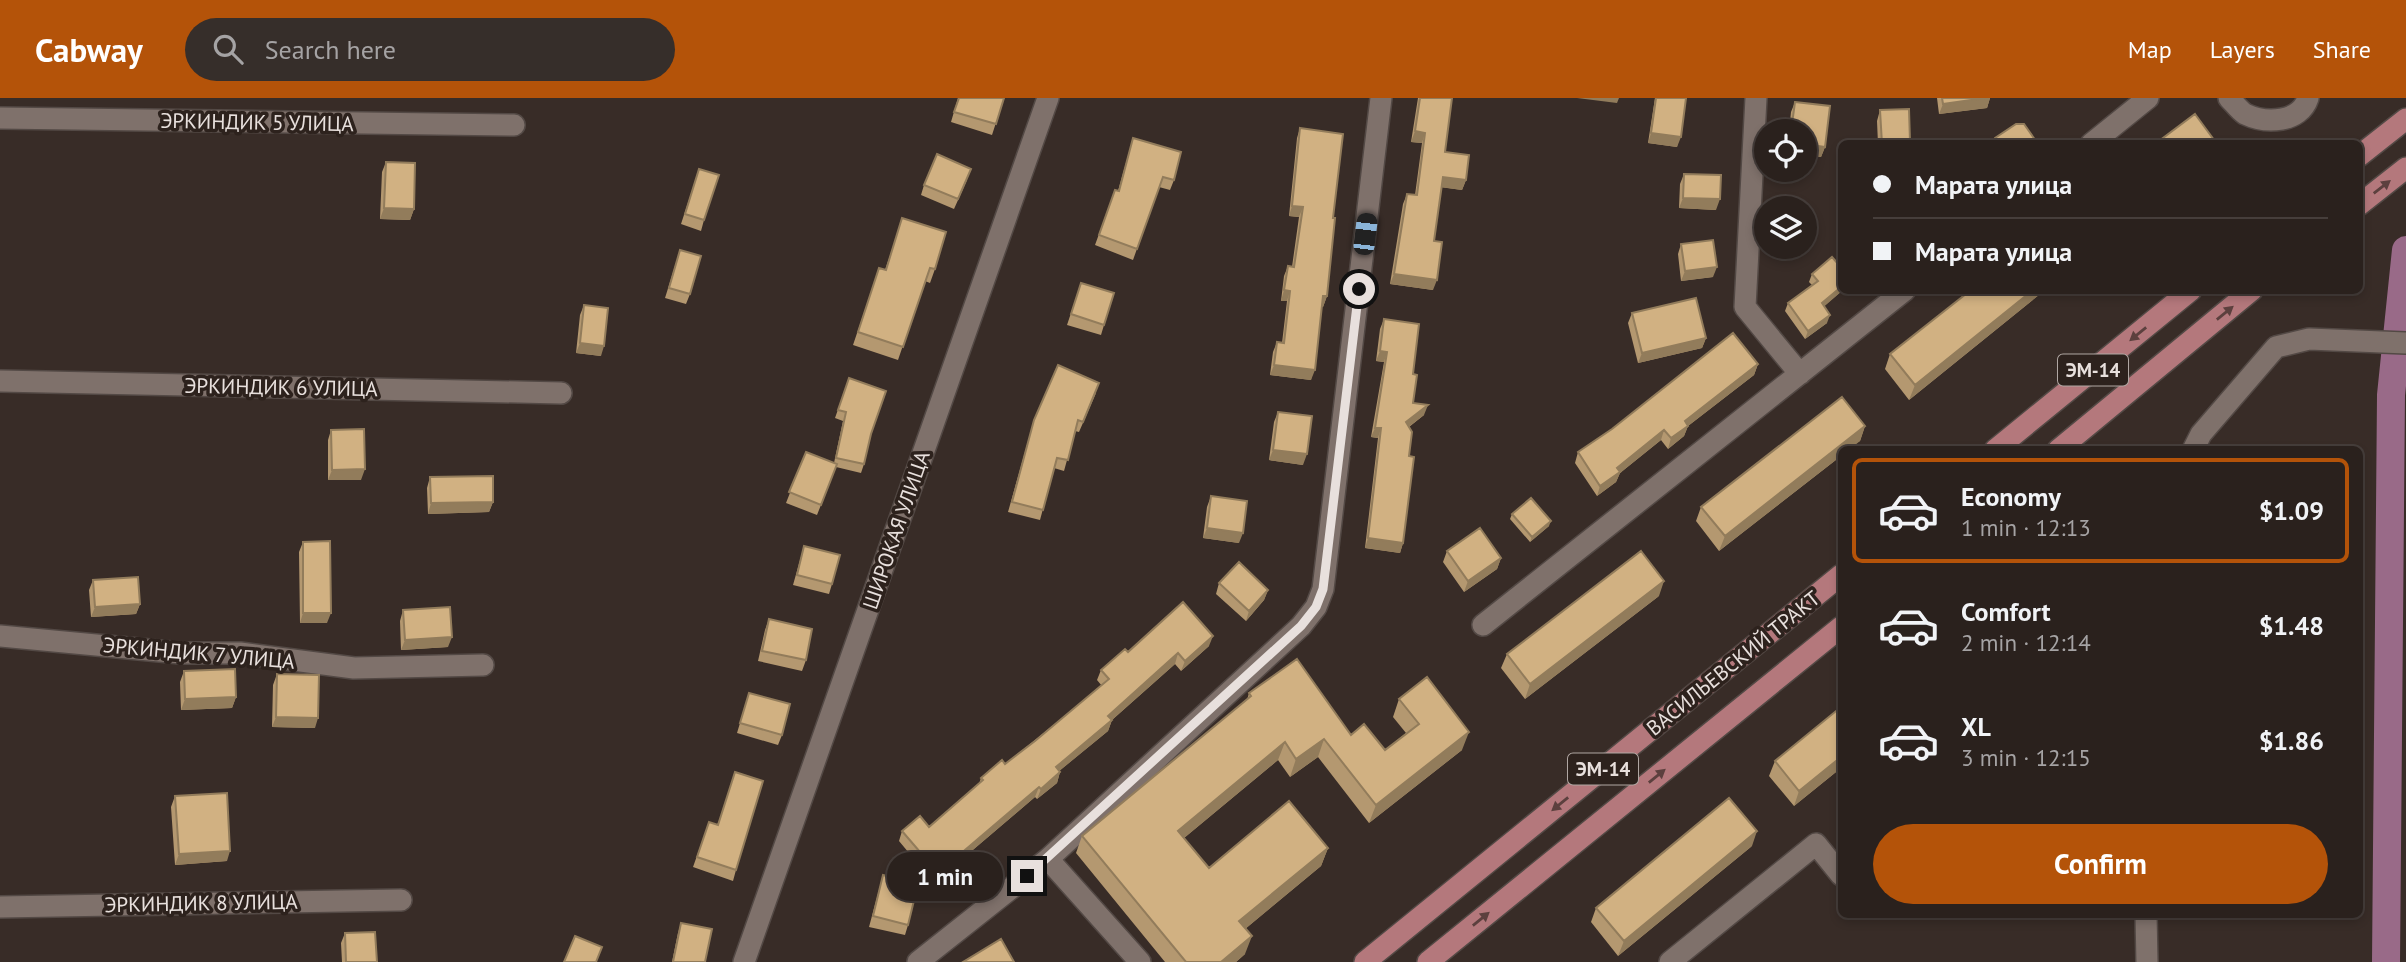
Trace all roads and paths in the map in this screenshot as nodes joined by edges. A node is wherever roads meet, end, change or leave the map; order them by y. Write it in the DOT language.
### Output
graph roads {
  1 [pos="1048,98"];
  2 [pos="1381,98"];
  3 [pos="1756,98"];
  4 [pos="2148,98"];
  5 [pos="2229,98"];
  6 [pos="2308,98"];
  7 [pos="0,118"];
  8 [pos="2406,119"];
  9 [pos="514,125"];
  10 [pos="2096,140"];
  11 [pos="2363,153"];
  12 [pos="2406,169"];
  13 [pos="2363,202"];
  14 [pos="1900,294"];
  15 [pos="2186,294"];
  16 [pos="2247,294"];
  17 [pos="2406,343"];
  18 [pos="1800,374"];
  19 [pos="0,381"];
  20 [pos="561,393"];
  21 [pos="2000,446"];
  22 [pos="2063,446"];
  23 [pos="2195,446"];
  24 [pos="1838,577"];
  25 [pos="1483,625"];
  26 [pos="1838,629"];
  27 [pos="0,636"];
  28 [pos="483,665"];
  29 [pos="1048,859"];
  30 [pos="1838,871"];
  31 [pos="401,900"];
  32 [pos="0,907"];
  33 [pos="2146,918"];
  34 [pos="744,962"];
  35 [pos="918,962"];
  36 [pos="1140,962"];
  37 [pos="1365,962"];
  38 [pos="1428,962"];
  39 [pos="1670,962"];
  40 [pos="2147,962"];
  1 -- 34 [label="street, ШИРОКАЯ УЛИЦА"];
  2 -- 29 [label="street"];
  3 -- 18 [label="street"];
  4 -- 10 [label="street"];
  5 -- 6 [label="street"];
  7 -- 9 [label="street, ЭРКИНДИК 5 УЛИЦА"];
  8 -- 11 [label="main road"];
  13 -- 12 [label="main road, one-way"];
  14 -- 18 [label="street"];
  15 -- 21 [label="main road, ЭМ-14, one-way"];
  22 -- 16 [label="main road, ЭМ-14, one-way"];
  17 -- 23 [label="street"];
  18 -- 25 [label="street"];
  19 -- 20 [label="street, ЭРКИНДИК 6 УЛИЦА"];
  24 -- 37 [label="main road, ВАСИЛЬЕВСКИЙ ТРАКТ / ЭМ-14, one-way"];
  38 -- 26 [label="main road, ВАСИЛЬЕВСКИЙ ТРАКТ / ЭМ-14, one-way"];
  27 -- 28 [label="street, ЭРКИНДИК 7 УЛИЦА"];
  29 -- 35 [label="street"];
  29 -- 36 [label="street"];
  30 -- 39 [label="street"];
  31 -- 32 [label="street, ЭРКИНДИК 8 УЛИЦА"];
  33 -- 40 [label="street"];
}
